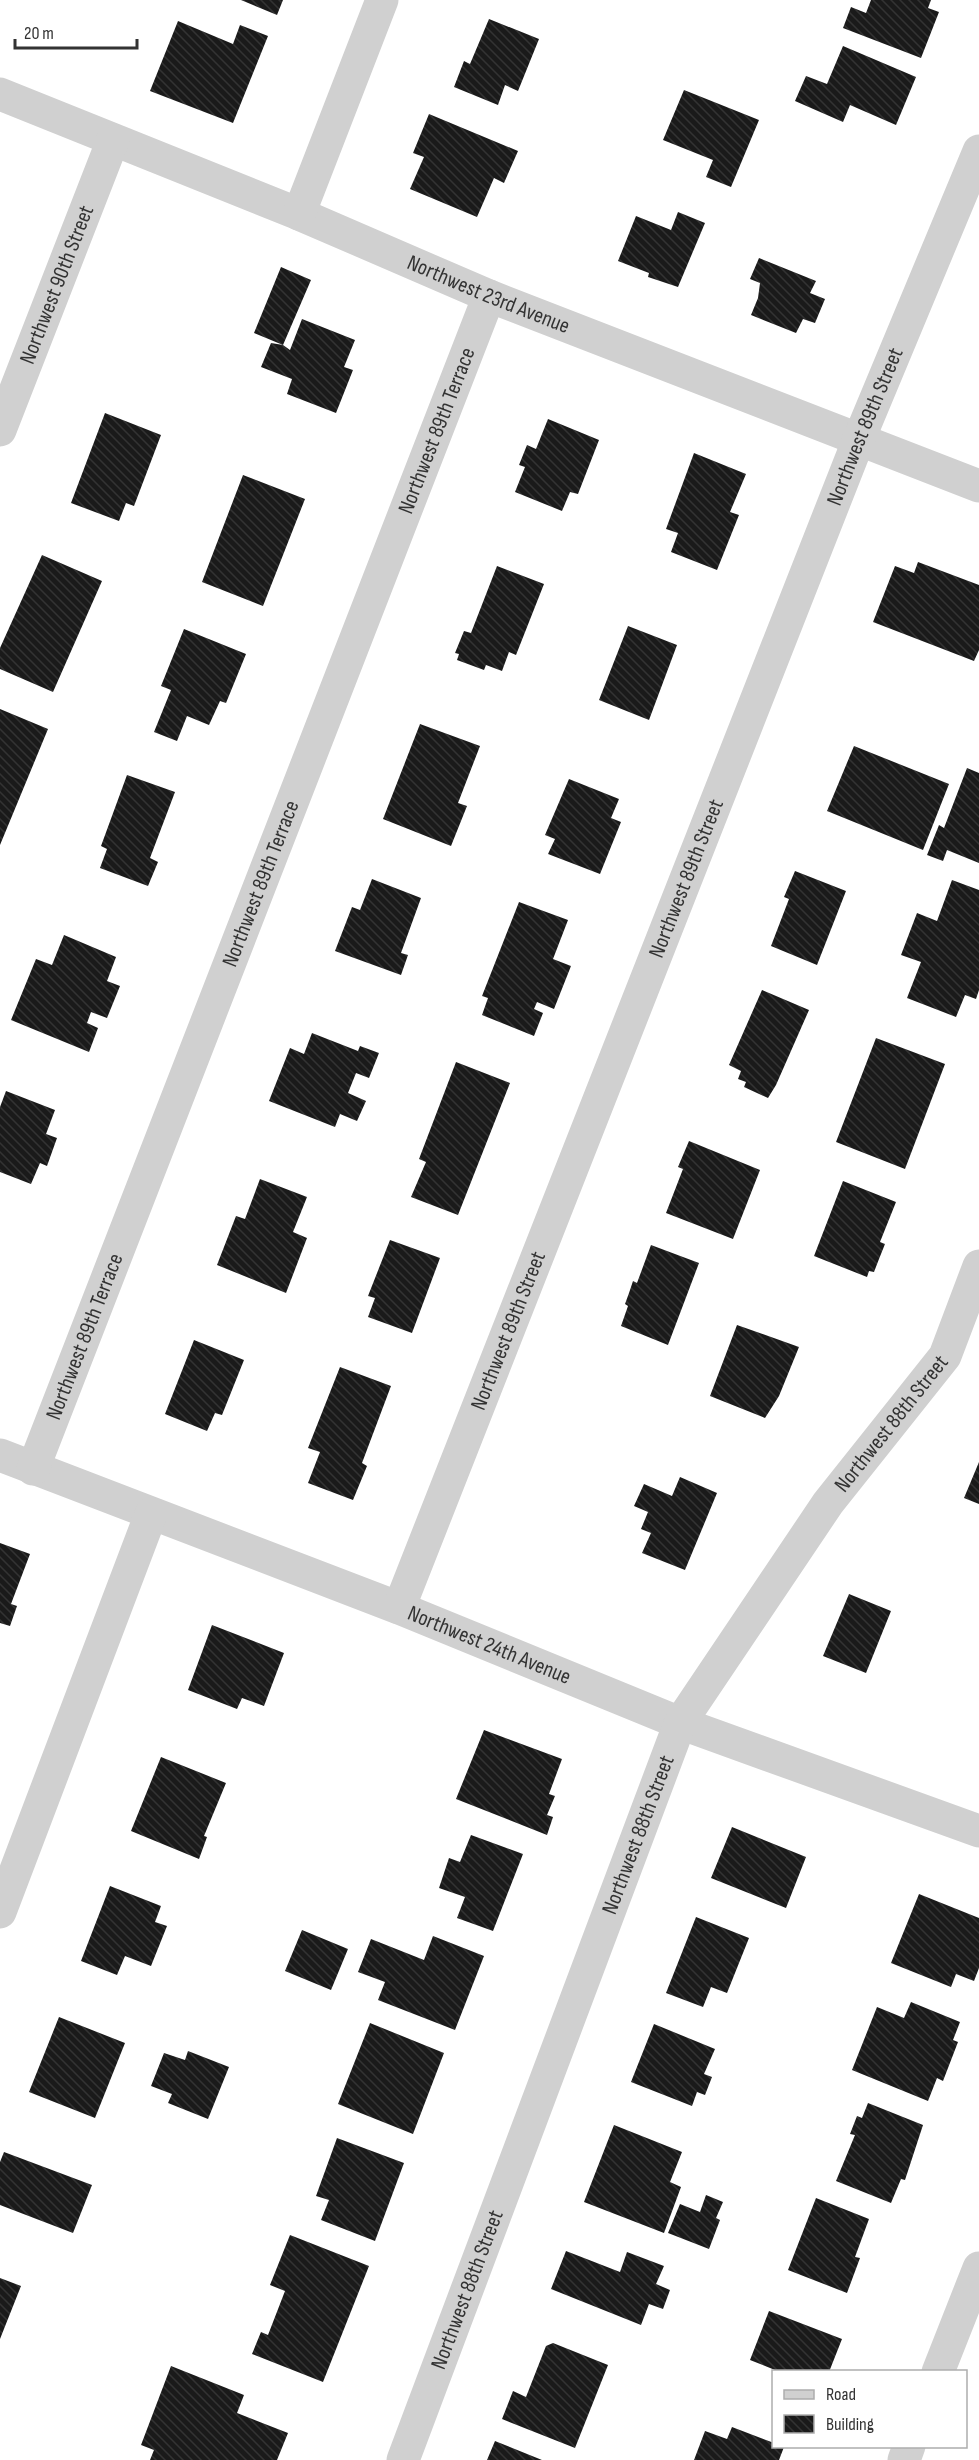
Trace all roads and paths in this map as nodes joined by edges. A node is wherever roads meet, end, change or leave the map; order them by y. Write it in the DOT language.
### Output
graph roads {
  1 [pos="382,0"];
  2 [pos="0,94"];
  3 [pos="113,140"];
  4 [pos="979,151"];
  5 [pos="299,214"];
  6 [pos="489,296"];
  7 [pos="0,430"];
  8 [pos="859,439"];
  9 [pos="979,486"];
  10 [pos="979,1266"];
  11 [pos="0,1455"];
  12 [pos="33,1469"];
  13 [pos="152,1514"];
  14 [pos="399,1608"];
  15 [pos="680,1723"];
  16 [pos="979,1831"];
  17 [pos="0,1912"];
  18 [pos="979,2268"];
  19 [pos="940,2370"];
  20 [pos="403,2460"];
  1 -- 5 [label="street"];
  2 -- 3 [label="street, Northwest 23rd Avenue"];
  3 -- 5 [label="street, Northwest 23rd Avenue"];
  3 -- 7 [label="street, Northwest 90th Street"];
  4 -- 8 [label="street, Northwest 89th Street"];
  5 -- 6 [label="street, Northwest 23rd Avenue"];
  6 -- 8 [label="street, Northwest 23rd Avenue"];
  6 -- 12 [label="street, Northwest 89th Terrace"];
  8 -- 9 [label="street, Northwest 23rd Avenue"];
  8 -- 14 [label="street, Northwest 89th Street"];
  10 -- 15 [label="street, Northwest 88th Street"];
  11 -- 12 [label="street, Northwest 24th Avenue"];
  12 -- 13 [label="street, Northwest 24th Avenue"];
  13 -- 14 [label="street, Northwest 24th Avenue"];
  13 -- 17 [label="street"];
  14 -- 15 [label="street, Northwest 24th Avenue"];
  15 -- 16 [label="street, Northwest 24th Avenue"];
  15 -- 20 [label="street, Northwest 88th Street"];
  18 -- 19 [label="street"];
}
